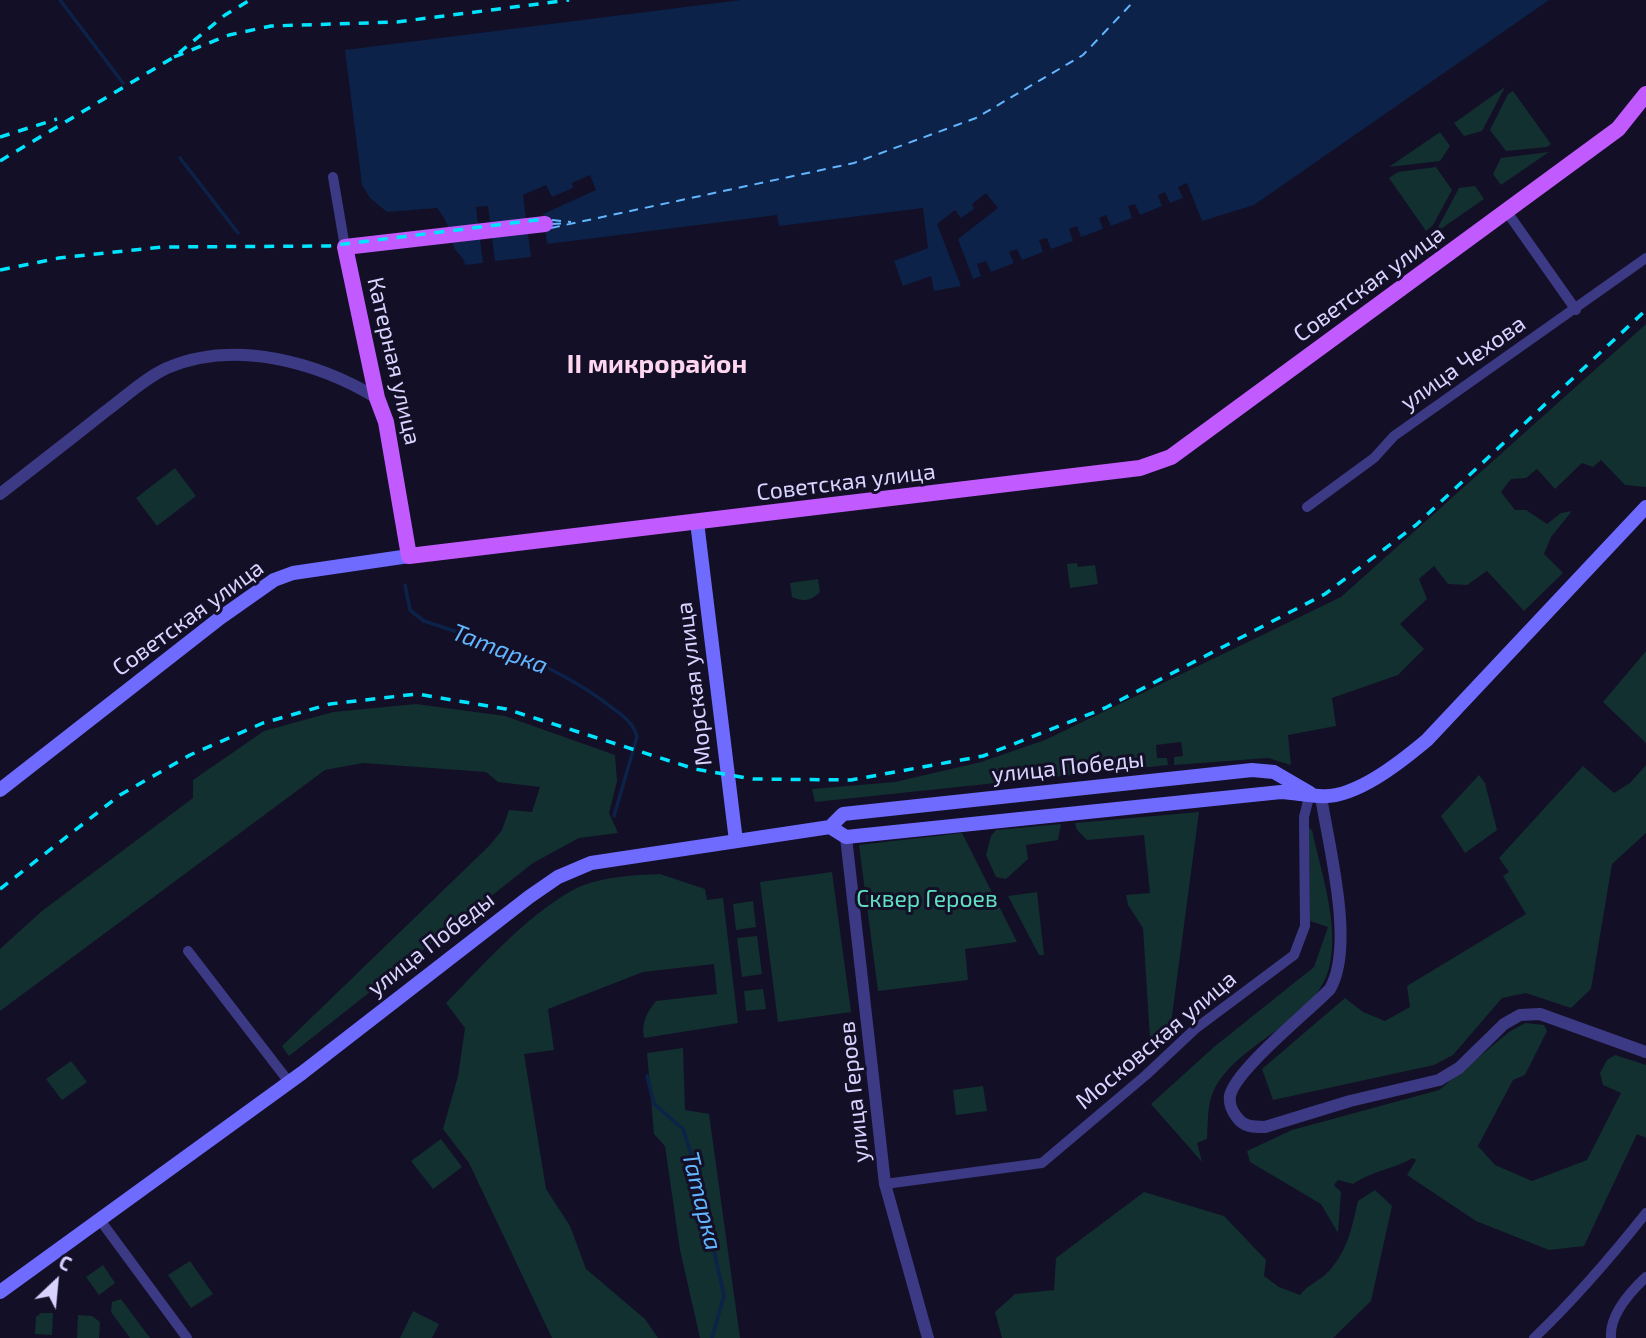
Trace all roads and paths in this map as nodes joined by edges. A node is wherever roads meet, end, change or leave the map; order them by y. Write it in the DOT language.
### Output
graph roads {
  1 [pos="1646,94"];
  2 [pos="333,177"];
  3 [pos="1507,212"];
  4 [pos="545,224"];
  5 [pos="345,247"];
  6 [pos="1646,258"];
  7 [pos="1576,310"];
  8 [pos="377,398"];
  9 [pos="0,494"];
  10 [pos="1307,507"];
  11 [pos="1646,507"];
  12 [pos="697,522"];
  13 [pos="410,556"];
  14 [pos="0,790"];
  15 [pos="1316,795"];
  16 [pos="830,827"];
  17 [pos="846,837"];
  18 [pos="736,841"];
  19 [pos="188,951"];
  20 [pos="1646,1052"];
  21 [pos="289,1082"];
  22 [pos="885,1184"];
  23 [pos="1646,1213"];
  24 [pos="104,1217"];
  25 [pos="1646,1277"];
  26 [pos="0,1292"];
  27 [pos="187,1338"];
  28 [pos="928,1338"];
  29 [pos="1534,1338"];
  30 [pos="1611,1338"];
  1 -- 3 [label="main road, Советская улица"];
  2 -- 5 [label="street, Катерная улица"];
  3 -- 7 [label="street"];
  3 -- 12 [label="main road, Советская улица"];
  4 -- 5 [label="main road"];
  5 -- 8 [label="main road, Катерная улица"];
  6 -- 7 [label="street, улица Чехова"];
  7 -- 10 [label="street, улица Чехова"];
  8 -- 9 [label="street"];
  8 -- 13 [label="main road, Катерная улица"];
  11 -- 15 [label="main road, улица Победы"];
  12 -- 13 [label="main road, Советская улица"];
  12 -- 18 [label="main road, Морская улица"];
  13 -- 14 [label="main road, Советская улица"];
  15 -- 16 [label="main road, улица Победы"];
  15 -- 17 [label="main road, улица Победы"];
  15 -- 20 [label="street"];
  15 -- 22 [label="street, Московская улица"];
  16 -- 17 [label="main road"];
  16 -- 18 [label="main road, улица Победы"];
  17 -- 22 [label="street, улица Героев"];
  18 -- 21 [label="main road, улица Победы"];
  19 -- 21 [label="street"];
  21 -- 24 [label="main road, улица Победы"];
  22 -- 28 [label="street, улица Героев"];
  23 -- 29 [label="street"];
  24 -- 26 [label="main road, улица Победы"];
  24 -- 27 [label="street"];
  25 -- 30 [label="street"];
}
